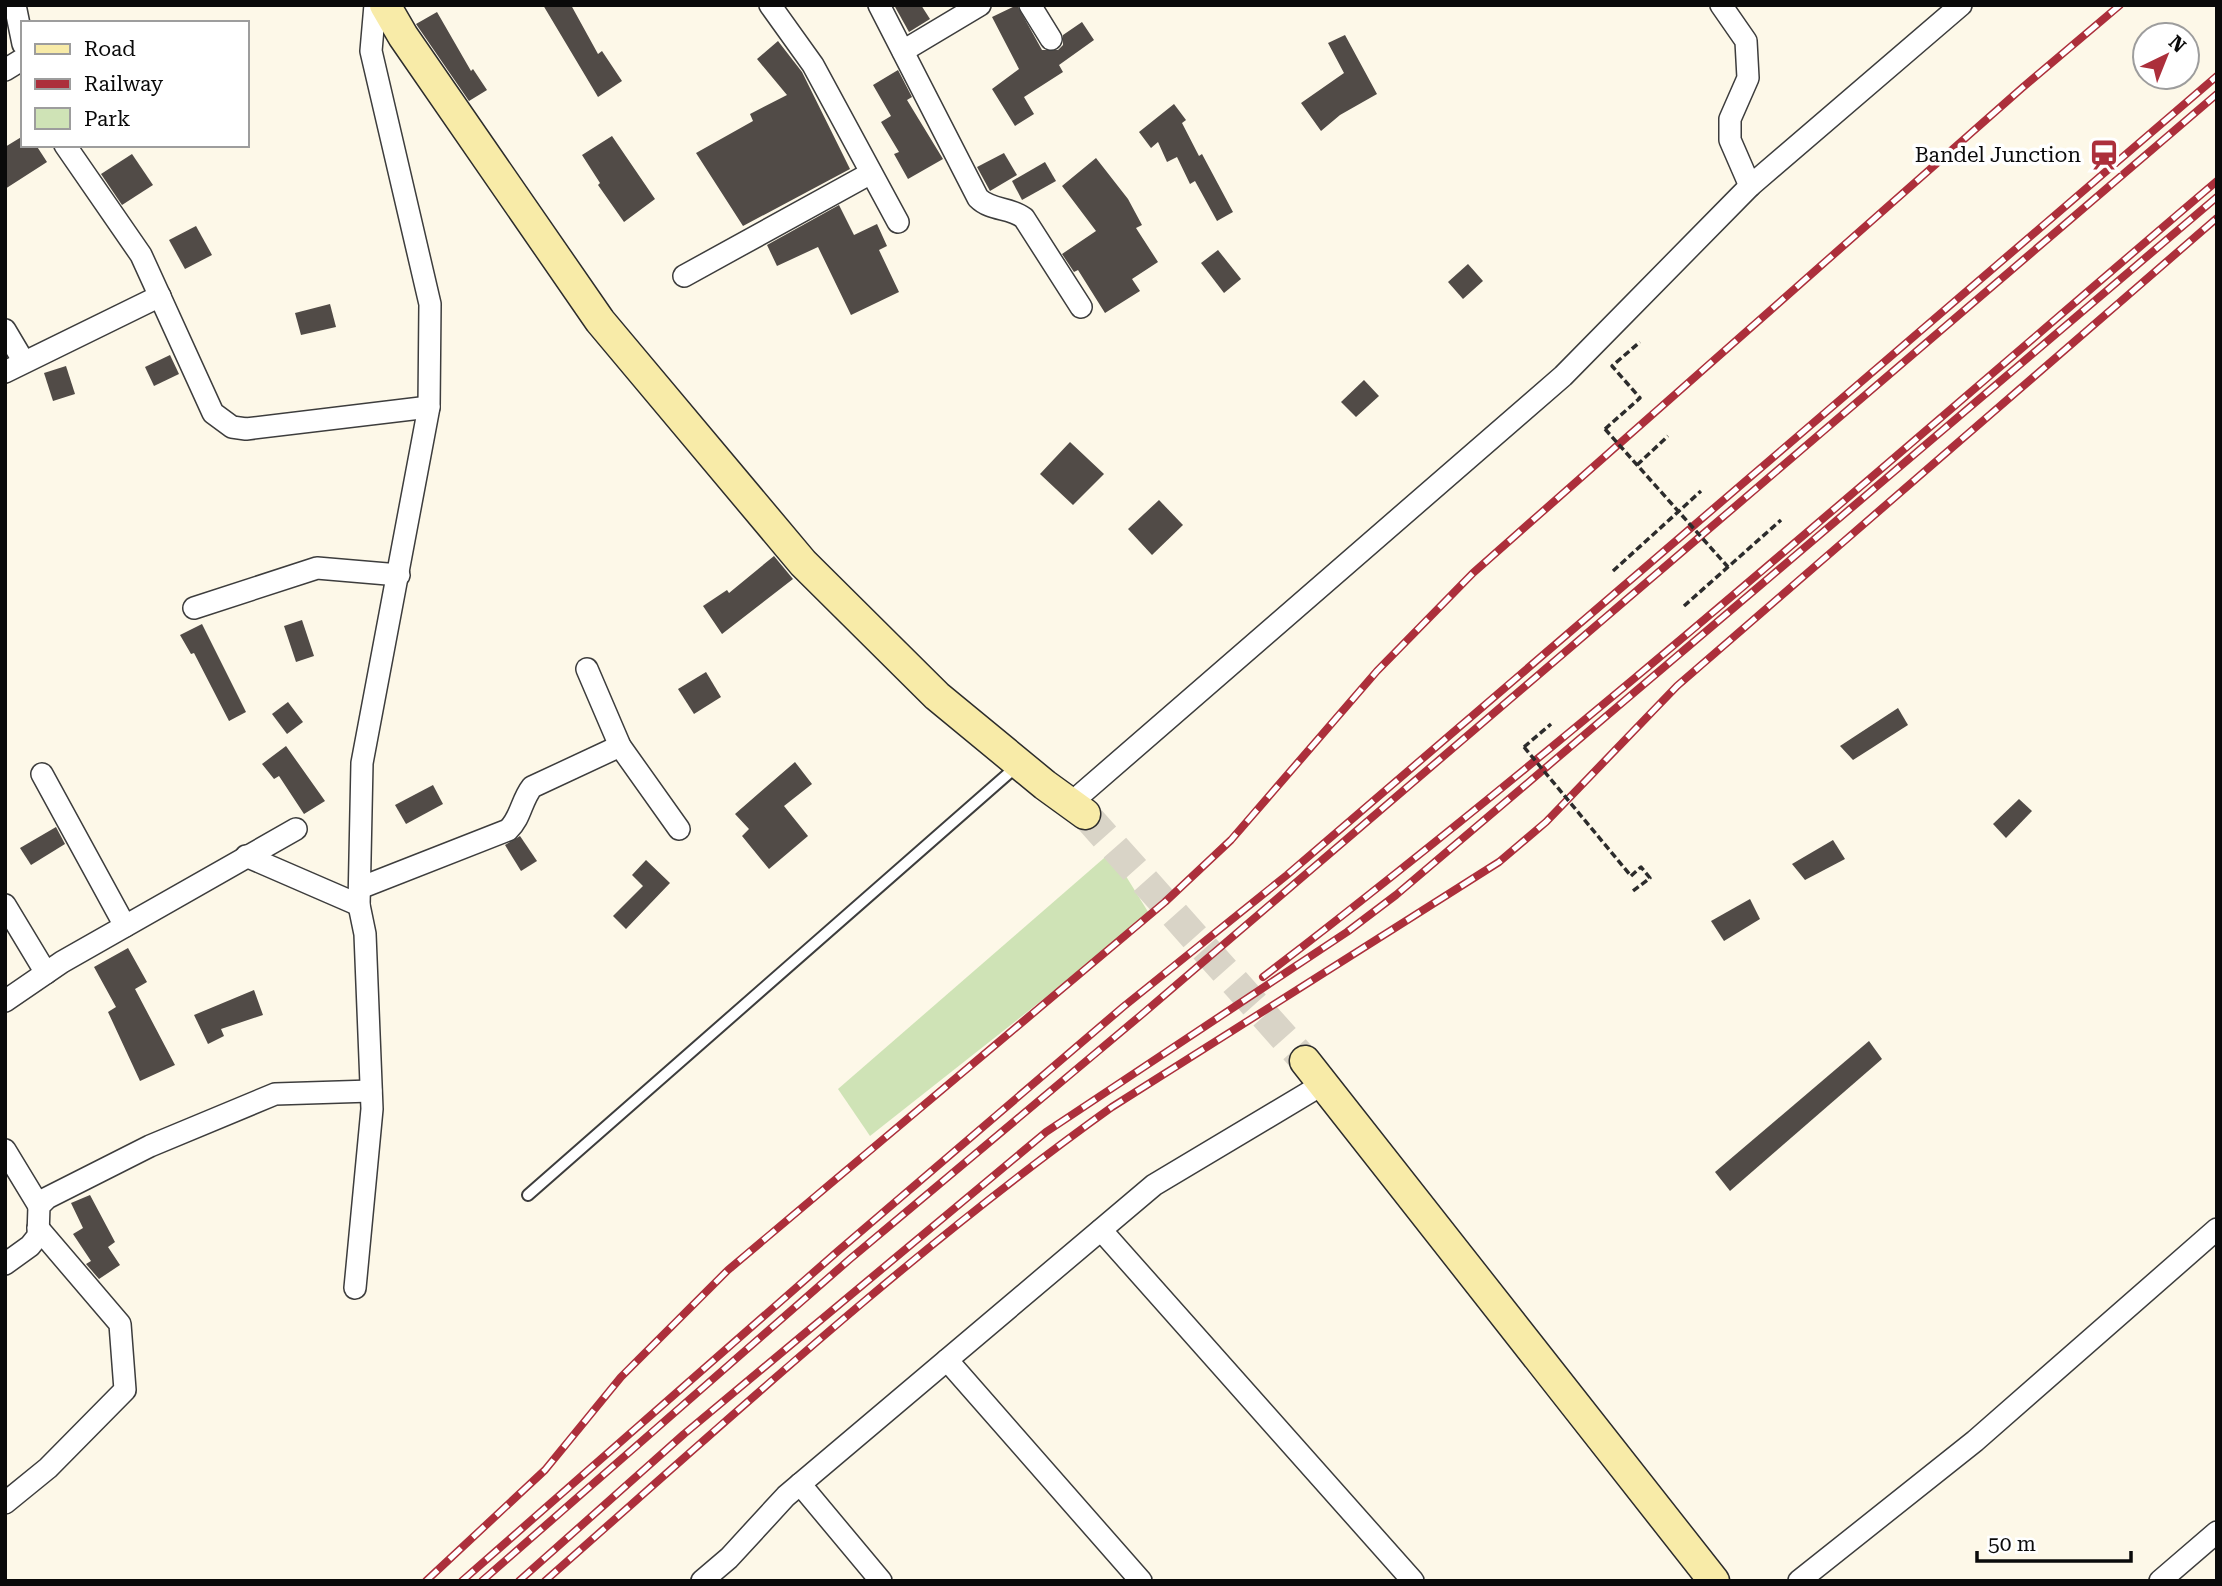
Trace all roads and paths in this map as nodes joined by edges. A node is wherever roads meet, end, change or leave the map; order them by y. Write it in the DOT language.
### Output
graph roads {
  1 [pos="15,5"];
  2 [pos="374,5"];
  3 [pos="385,5"];
  4 [pos="770,5"];
  5 [pos="879,5"];
  6 [pos="980,5"];
  7 [pos="1030,5"];
  8 [pos="1721,5"];
  9 [pos="1961,5"];
  10 [pos="21,34"];
  11 [pos="1051,38"];
  12 [pos="903,51"];
  13 [pos="21,60"];
  14 [pos="5,70"];
  15 [pos="66,147"];
  16 [pos="871,173"];
  17 [pos="1750,186"];
  18 [pos="898,222"];
  19 [pos="684,276"];
  20 [pos="160,296"];
  21 [pos="1082,307"];
  22 [pos="5,330"];
  23 [pos="1640,342"];
  24 [pos="15,367"];
  25 [pos="429,407"];
  26 [pos="1668,436"];
  27 [pos="1637,465"];
  28 [pos="1701,491"];
  29 [pos="1678,512"];
  30 [pos="1781,520"];
  31 [pos="1728,567"];
  32 [pos="1613,571"];
  33 [pos="399,575"];
  34 [pos="1684,606"];
  35 [pos="194,608"];
  36 [pos="587,669"];
  37 [pos="1552,724"];
  38 [pos="620,746"];
  39 [pos="1019,764"];
  40 [pos="42,774"];
  41 [pos="1078,808"];
  42 [pos="296,829"];
  43 [pos="679,829"];
  44 [pos="246,856"];
  45 [pos="1633,891"];
  46 [pos="360,897"];
  47 [pos="5,905"];
  48 [pos="125,926"];
  49 [pos="46,973"];
  50 [pos="5,1001"];
  51 [pos="1304,1061"];
  52 [pos="1323,1084"];
  53 [pos="371,1091"];
  54 [pos="5,1150"];
  55 [pos="528,1195"];
  56 [pos="39,1206"];
  57 [pos="38,1228"];
  58 [pos="2217,1229"];
  59 [pos="1101,1230"];
  60 [pos="5,1264"];
  61 [pos="355,1287"];
  62 [pos="947,1360"];
  63 [pos="800,1484"];
  64 [pos="5,1503"];
  65 [pos="2217,1532"];
  66 [pos="702,1581"];
  67 [pos="881,1581"];
  68 [pos="1141,1581"];
  69 [pos="1413,1581"];
  70 [pos="1714,1581"];
  71 [pos="1799,1581"];
  72 [pos="2160,1581"];
  1 -- 10 [label="street"];
  2 -- 25 [label="street"];
  3 -- 39 [label="street"];
  4 -- 16 [label="street"];
  5 -- 12 [label="street"];
  6 -- 12 [label="street"];
  7 -- 11 [label="street"];
  8 -- 17 [label="street"];
  9 -- 17 [label="street"];
  12 -- 21 [label="street"];
  13 -- 14 [label="street"];
  15 -- 20 [label="street"];
  16 -- 18 [label="street"];
  16 -- 19 [label="street"];
  17 -- 41 [label="street"];
  20 -- 24 [label="street"];
  20 -- 25 [label="street"];
  22 -- 24 [label="street"];
  23 -- 27 [label="path, bridge"];
  25 -- 33 [label="street"];
  26 -- 27 [label="path"];
  27 -- 29 [label="path, bridge"];
  28 -- 29 [label="path"];
  29 -- 31 [label="path, bridge"];
  29 -- 32 [label="path"];
  30 -- 31 [label="path"];
  31 -- 34 [label="path"];
  33 -- 35 [label="street"];
  33 -- 46 [label="street"];
  36 -- 38 [label="street"];
  37 -- 45 [label="path, bridge"];
  38 -- 43 [label="street"];
  38 -- 46 [label="street"];
  39 -- 41 [label="street"];
  39 -- 55 [label="lane"];
  40 -- 48 [label="street"];
  42 -- 44 [label="street"];
  44 -- 46 [label="street"];
  44 -- 48 [label="street"];
  46 -- 53 [label="street"];
  47 -- 49 [label="street"];
  48 -- 49 [label="street"];
  49 -- 50 [label="street"];
  51 -- 52 [label="street"];
  52 -- 59 [label="street"];
  52 -- 70 [label="street"];
  53 -- 56 [label="street"];
  53 -- 61 [label="street"];
  54 -- 56 [label="street"];
  56 -- 57 [label="street"];
  57 -- 60 [label="street"];
  57 -- 64 [label="street"];
  58 -- 71 [label="street"];
  59 -- 62 [label="street"];
  59 -- 69 [label="street"];
  62 -- 63 [label="street"];
  62 -- 68 [label="street"];
  63 -- 66 [label="street"];
  63 -- 67 [label="street"];
  65 -- 72 [label="street"];
}
